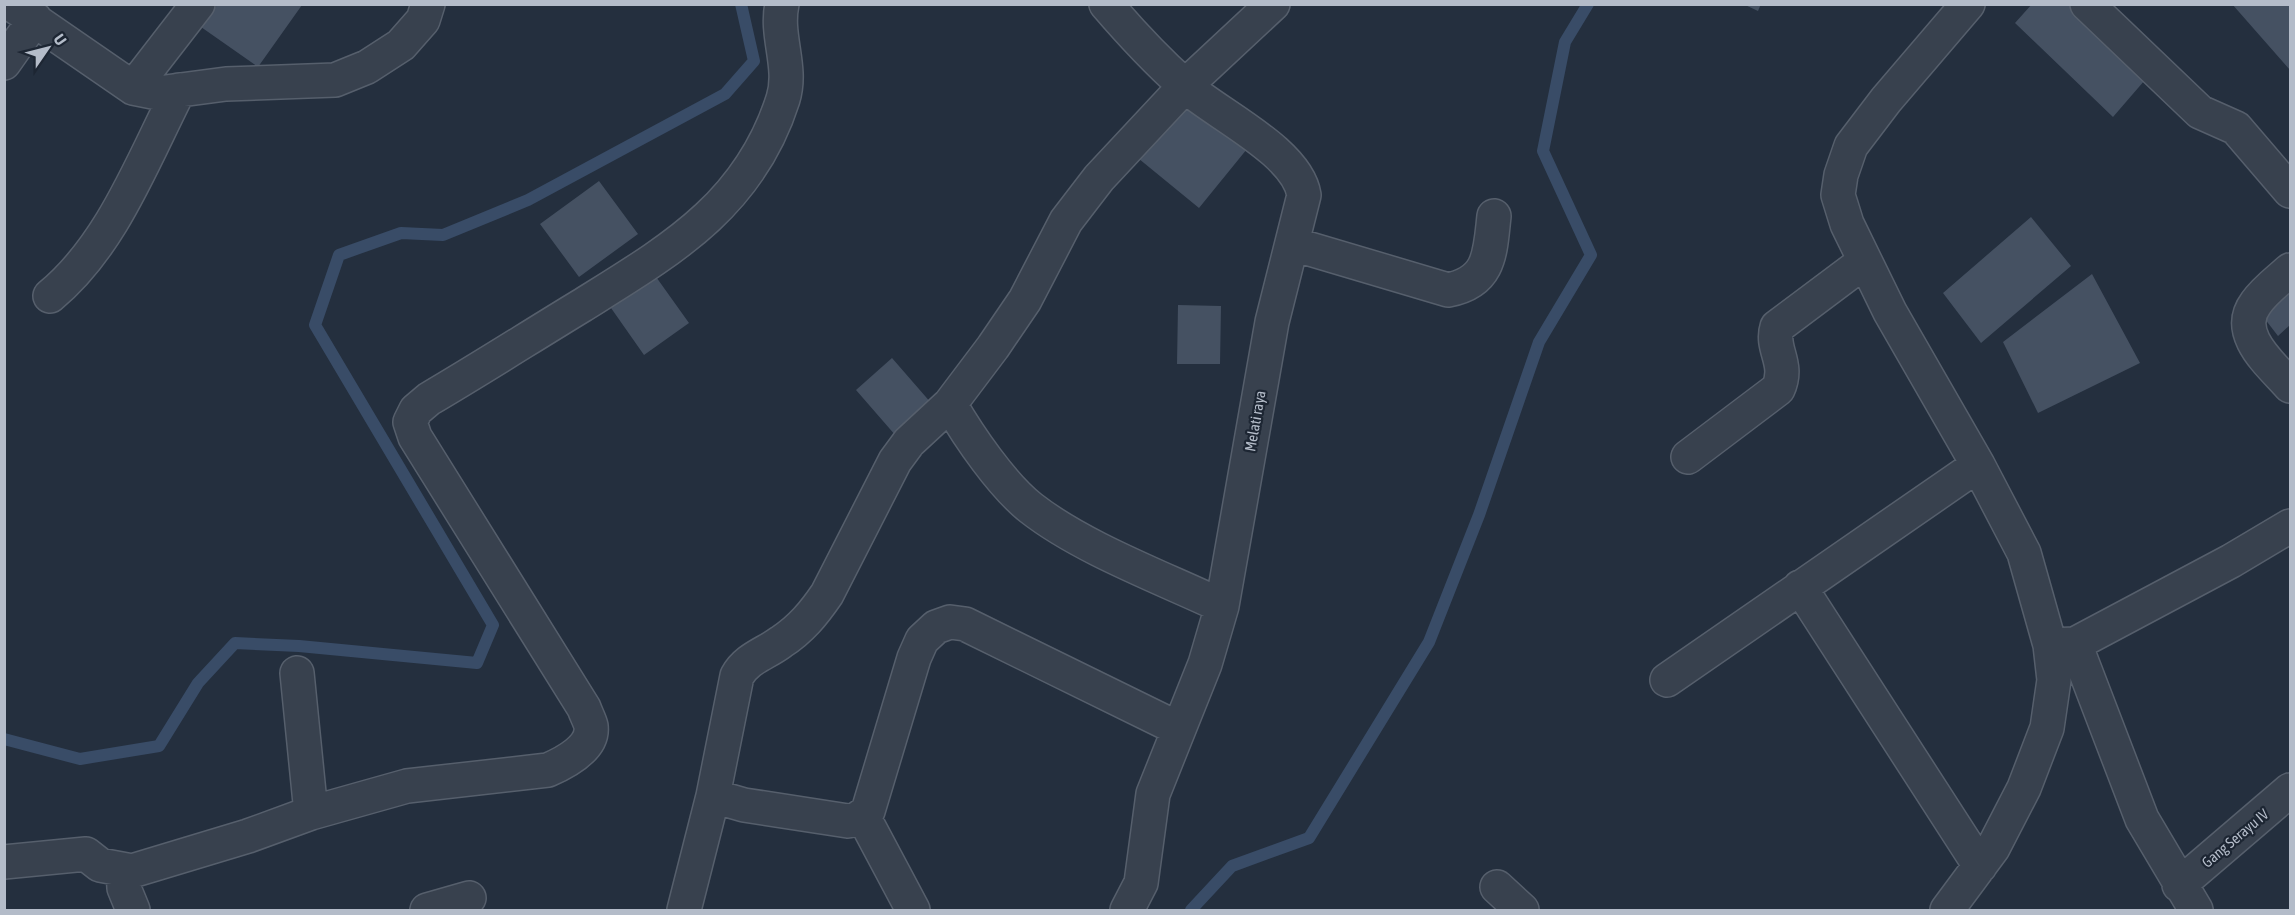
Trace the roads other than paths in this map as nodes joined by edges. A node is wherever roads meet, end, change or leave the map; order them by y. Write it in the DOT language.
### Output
graph roads {
  1 [pos="198,4"];
  2 [pos="428,4"];
  3 [pos="782,4"];
  4 [pos="1106,4"];
  5 [pos="1273,4"];
  6 [pos="1968,4"];
  7 [pos="2086,4"];
  8 [pos="23,12"];
  9 [pos="4,63"];
  10 [pos="1185,86"];
  11 [pos="133,88"];
  12 [pos="179,90"];
  13 [pos="2290,191"];
  14 [pos="1494,216"];
  15 [pos="1293,244"];
  16 [pos="1865,261"];
  17 [pos="2290,270"];
  18 [pos="50,296"];
  19 [pos="2290,386"];
  20 [pos="956,413"];
  21 [pos="1688,457"];
  22 [pos="1978,465"];
  23 [pos="2290,526"];
  24 [pos="1800,586"];
  25 [pos="1222,606"];
  26 [pos="2063,644"];
  27 [pos="297,673"];
  28 [pos="1667,680"];
  29 [pos="1179,729"];
  30 [pos="2290,790"];
  31 [pos="713,796"];
  32 [pos="311,813"];
  33 [pos="863,816"];
  34 [pos="4,862"];
  35 [pos="1980,866"];
  36 [pos="123,871"];
  37 [pos="1497,887"];
  38 [pos="470,898"];
  39 [pos="2187,898"];
  40 [pos="133,910"];
  41 [pos="427,910"];
  42 [pos="684,910"];
  43 [pos="913,910"];
  44 [pos="1127,910"];
  45 [pos="1522,910"];
  46 [pos="1947,910"];
  1 -- 11 [label="street"];
  2 -- 12 [label="street"];
  3 -- 32 [label="street"];
  4 -- 10 [label="street, Melati raya"];
  5 -- 10 [label="street"];
  6 -- 16 [label="street"];
  7 -- 13 [label="street"];
  8 -- 9 [label="street"];
  8 -- 11 [label="street"];
  10 -- 15 [label="street, Melati raya"];
  10 -- 20 [label="street"];
  11 -- 12 [label="street"];
  12 -- 18 [label="street"];
  14 -- 15 [label="street"];
  15 -- 25 [label="street, Melati raya"];
  16 -- 21 [label="street"];
  16 -- 22 [label="street"];
  17 -- 19 [label="street"];
  20 -- 25 [label="street"];
  20 -- 31 [label="street"];
  22 -- 24 [label="street"];
  22 -- 26 [label="street"];
  23 -- 26 [label="street"];
  24 -- 28 [label="street"];
  24 -- 35 [label="street"];
  25 -- 29 [label="street, Melati raya"];
  26 -- 35 [label="street"];
  26 -- 39 [label="street"];
  27 -- 32 [label="street"];
  29 -- 33 [label="street"];
  29 -- 44 [label="street, Melati raya"];
  30 -- 39 [label="street, Gang Serayu IV"];
  31 -- 33 [label="street"];
  31 -- 42 [label="street"];
  32 -- 36 [label="street"];
  33 -- 43 [label="street"];
  34 -- 36 [label="street"];
  35 -- 46 [label="street"];
  36 -- 40 [label="street"];
  37 -- 45 [label="street"];
  38 -- 41 [label="street"];
}
